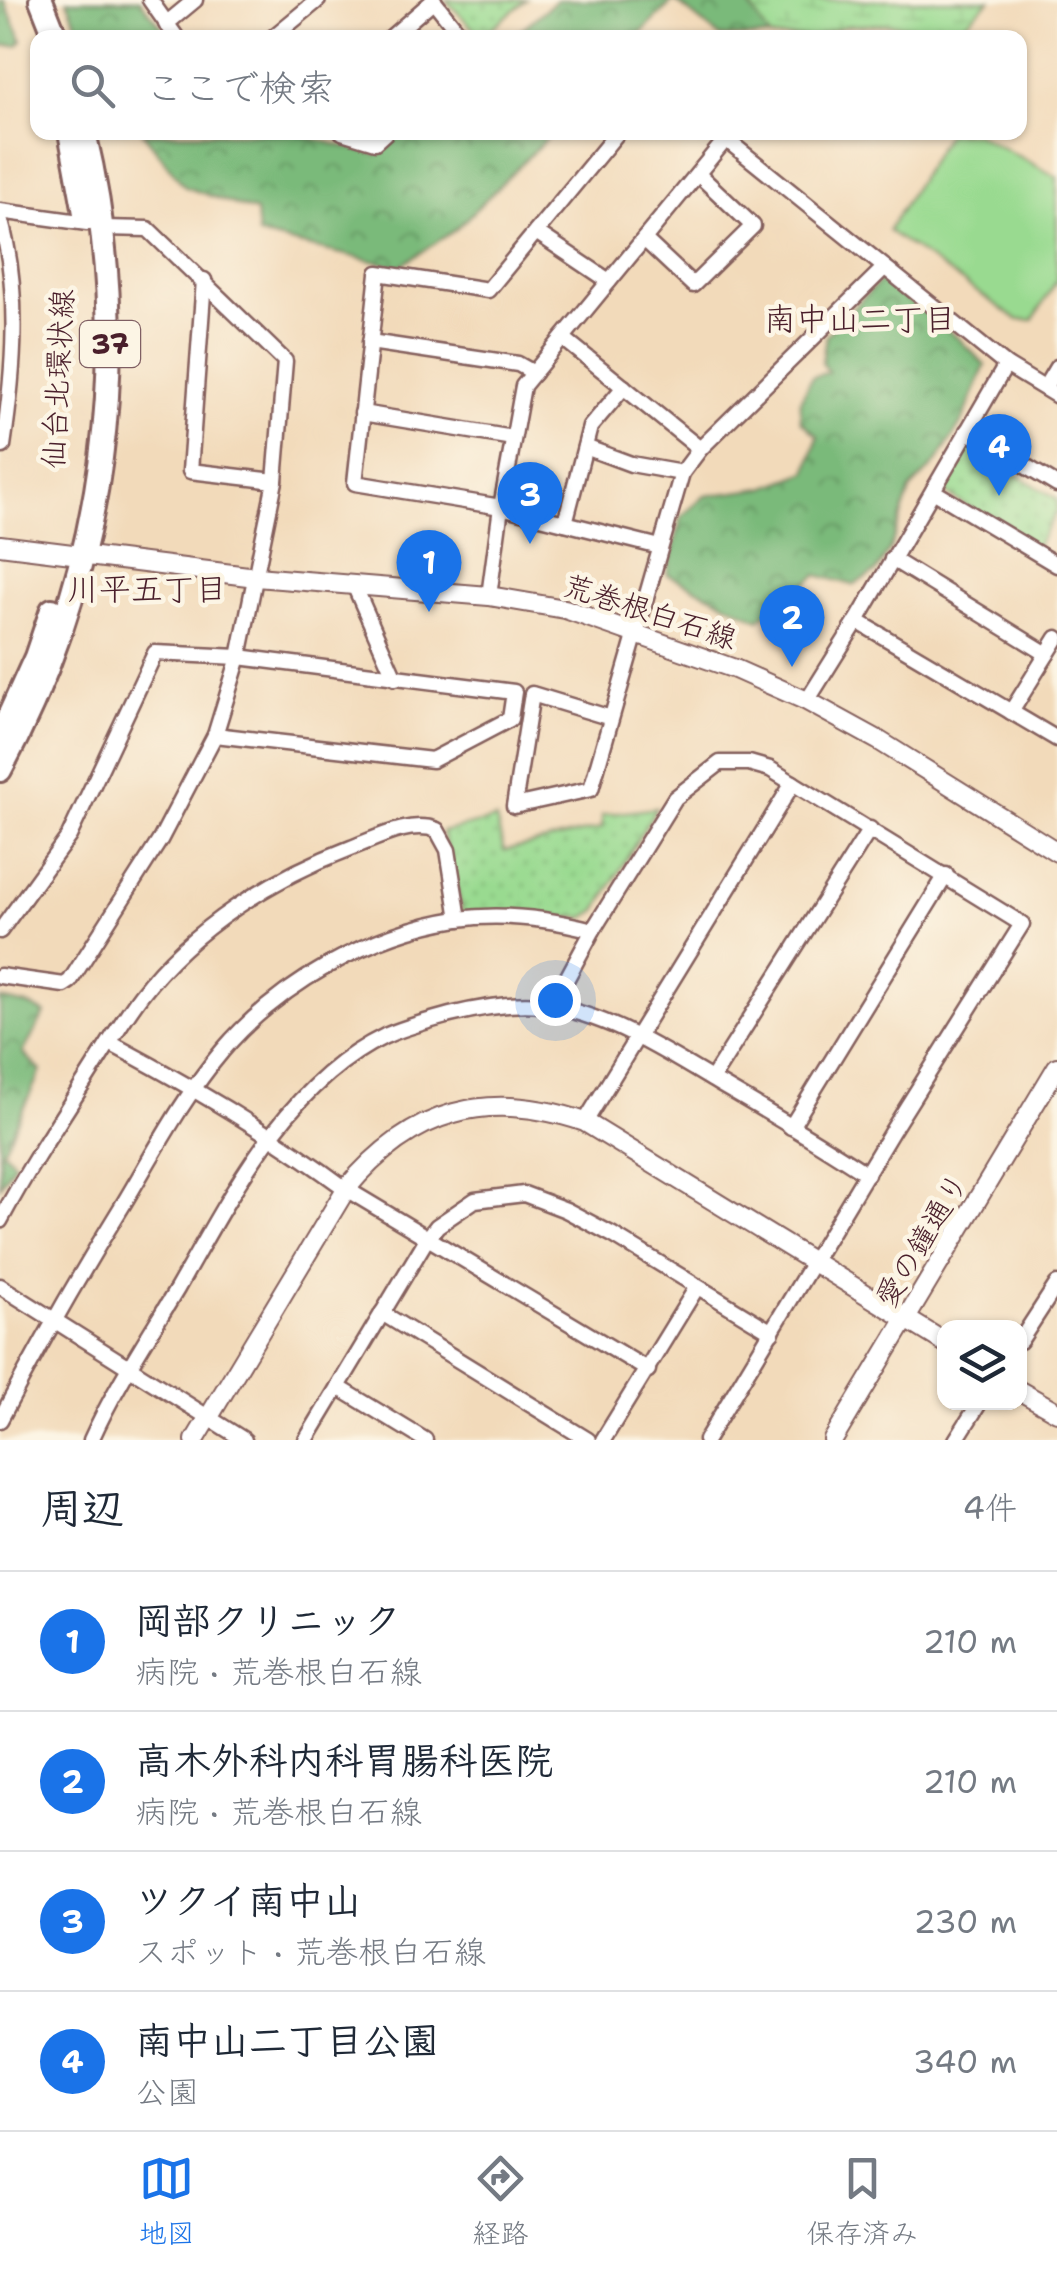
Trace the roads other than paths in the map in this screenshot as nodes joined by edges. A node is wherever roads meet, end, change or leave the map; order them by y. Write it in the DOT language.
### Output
graph roads {
  1 [pos="25,0"];
  2 [pos="40,0"];
  3 [pos="150,0"];
  4 [pos="195,0"];
  5 [pos="318,0"];
  6 [pos="433,0"];
  7 [pos="166,24"];
  8 [pos="36,30"];
  9 [pos="53,30"];
  10 [pos="171,30"];
  11 [pos="282,30"];
  12 [pos="399,30"];
  13 [pos="457,30"];
  14 [pos="72,140"];
  15 [pos="85,140"];
  16 [pos="611,140"];
  17 [pos="719,140"];
  18 [pos="727,140"];
  19 [pos="698,174"];
  20 [pos="0,214"];
  21 [pos="95,225"];
  22 [pos="536,232"];
  23 [pos="644,239"];
  24 [pos="884,268"];
  25 [pos="204,280"];
  26 [pos="609,282"];
  27 [pos="5,287"];
  28 [pos="563,338"];
  29 [pos="370,342"];
  30 [pos="1006,365"];
  31 [pos="1057,367"];
  32 [pos="7,372"];
  33 [pos="534,373"];
  34 [pos="624,387"];
  35 [pos="1051,392"];
  36 [pos="362,413"];
  37 [pos="967,431"];
  38 [pos="513,438"];
  39 [pos="0,445"];
  40 [pos="584,447"];
  41 [pos="700,449"];
  42 [pos="682,472"];
  43 [pos="275,481"];
  44 [pos="1057,485"];
  45 [pos="933,490"];
  46 [pos="501,507"];
  47 [pos="565,523"];
  48 [pos="0,545"];
  49 [pos="660,547"];
  50 [pos="77,555"];
  51 [pos="892,559"];
  52 [pos="1057,566"];
  53 [pos="256,577"];
  54 [pos="355,587"];
  55 [pos="489,596"];
  56 [pos="858,620"];
  57 [pos="636,632"];
  58 [pos="1057,638"];
  59 [pos="1047,654"];
  60 [pos="239,657"];
  61 [pos="396,678"];
  62 [pos="807,701"];
  63 [pos="1012,712"];
  64 [pos="611,718"];
  65 [pos="215,735"];
  66 [pos="0,736"];
  67 [pos="1057,739"];
  68 [pos="0,770"];
  69 [pos="792,782"];
  70 [pos="870,829"];
  71 [pos="1057,852"];
  72 [pos="946,875"];
  73 [pos="458,919"];
  74 [pos="593,930"];
  75 [pos="0,931"];
  76 [pos="0,976"];
  77 [pos="552,1006"];
  78 [pos="637,1038"];
  79 [pos="110,1043"];
  80 [pos="1057,1067"];
  81 [pos="712,1079"];
  82 [pos="193,1090"];
  83 [pos="585,1122"];
  84 [pos="791,1128"];
  85 [pos="271,1138"];
  86 [pos="867,1174"];
  87 [pos="346,1190"];
  88 [pos="0,1221"];
  89 [pos="428,1238"];
  90 [pos="814,1261"];
  91 [pos="1057,1285"];
  92 [pos="0,1286"];
  93 [pos="698,1286"];
  94 [pos="382,1313"];
  95 [pos="907,1319"];
  96 [pos="54,1321"];
  97 [pos="1027,1330"];
  98 [pos="772,1332"];
  99 [pos="937,1338"];
  100 [pos="130,1366"];
  101 [pos="648,1370"];
  102 [pos="338,1387"];
  103 [pos="1027,1395"];
  104 [pos="975,1410"];
  105 [pos="1057,1412"];
  106 [pos="207,1418"];
  107 [pos="0,1420"];
  108 [pos="91,1440"];
  109 [pos="195,1440"];
  110 [pos="244,1440"];
  111 [pos="306,1440"];
  112 [pos="424,1440"];
  113 [pos="588,1440"];
  114 [pos="603,1440"];
  115 [pos="706,1440"];
  116 [pos="833,1440"];
  117 [pos="956,1440"];
  1 -- 8 [label="main road"];
  2 -- 9 [label="main road"];
  3 -- 7 [label="street"];
  4 -- 7 [label="street"];
  5 -- 11 [label="street"];
  6 -- 12 [label="street"];
  6 -- 13 [label="street"];
  7 -- 10 [label="street"];
  14 -- 21 [label="main road, 仙台北環状線 / 37"];
  15 -- 21 [label="main road, 仙台北環状線 / 37"];
  16 -- 22 [label="street"];
  17 -- 19 [label="street"];
  18 -- 24 [label="street"];
  19 -- 23 [label="street"];
  19 -- 23 [label="street"];
  20 -- 21 [label="street"];
  20 -- 27 [label="street"];
  21 -- 25 [label="street"];
  21 -- 50 [label="main road, 仙台北環状線 / 37"];
  22 -- 26 [label="street"];
  22 -- 29 [label="street"];
  23 -- 26 [label="street"];
  24 -- 30 [label="street"];
  24 -- 41 [label="street"];
  25 -- 43 [label="street"];
  25 -- 43 [label="street"];
  26 -- 28 [label="street"];
  27 -- 32 [label="street"];
  28 -- 33 [label="street"];
  28 -- 34 [label="street"];
  29 -- 33 [label="street"];
  29 -- 36 [label="street"];
  30 -- 35 [label="street"];
  30 -- 37 [label="street"];
  31 -- 35 [label="street"];
  32 -- 39 [label="street"];
  33 -- 38 [label="street"];
  34 -- 40 [label="street"];
  34 -- 41 [label="street"];
  36 -- 38 [label="street"];
  36 -- 46 [label="street"];
  37 -- 44 [label="street"];
  37 -- 45 [label="street"];
  38 -- 46 [label="street"];
  40 -- 42 [label="street"];
  40 -- 47 [label="street"];
  41 -- 42 [label="street"];
  42 -- 49 [label="street"];
  43 -- 53 [label="street"];
  45 -- 51 [label="street"];
  45 -- 52 [label="street"];
  46 -- 47 [label="street"];
  46 -- 55 [label="street"];
  47 -- 49 [label="street"];
  48 -- 50 [label="street, 荒巻根白石線"];
  49 -- 57 [label="street"];
  50 -- 53 [label="street, 荒巻根白石線"];
  50 -- 66 [label="main road, 仙台北環状線 / 37"];
  50 -- 68 [label="main road, 仙台北環状線 / 37"];
  51 -- 56 [label="street"];
  51 -- 59 [label="street"];
  53 -- 54 [label="street, 荒巻根白石線"];
  53 -- 60 [label="street"];
  54 -- 55 [label="street, 荒巻根白石線"];
  54 -- 61 [label="street"];
  55 -- 57 [label="street, 荒巻根白石線"];
  56 -- 62 [label="street"];
  56 -- 63 [label="street"];
  57 -- 62 [label="street, 荒巻根白石線"];
  57 -- 64 [label="street"];
  58 -- 59 [label="street"];
  59 -- 63 [label="street"];
  60 -- 61 [label="street"];
  60 -- 65 [label="street"];
  60 -- 75 [label="street"];
  61 -- 65 [label="street"];
  62 -- 71 [label="street, 荒巻根白石線"];
  63 -- 67 [label="street"];
  64 -- 64 [label="street"];
  65 -- 76 [label="street"];
  69 -- 70 [label="street"];
  69 -- 74 [label="street"];
  69 -- 78 [label="street"];
  70 -- 72 [label="street"];
  70 -- 81 [label="street"];
  72 -- 84 [label="street"];
  72 -- 86 [label="street"];
  73 -- 74 [label="street"];
  73 -- 79 [label="street"];
  73 -- 82 [label="street"];
  74 -- 77 [label="street"];
  77 -- 78 [label="street"];
  77 -- 85 [label="street"];
  78 -- 81 [label="street"];
  78 -- 83 [label="street"];
  79 -- 82 [label="street"];
  79 -- 88 [label="street"];
  80 -- 95 [label="street, 愛の鐘通り"];
  81 -- 84 [label="street"];
  82 -- 85 [label="street"];
  82 -- 96 [label="street"];
  83 -- 87 [label="street"];
  83 -- 90 [label="street"];
  84 -- 86 [label="street"];
  85 -- 87 [label="street"];
  85 -- 100 [label="street"];
  86 -- 90 [label="street"];
  87 -- 89 [label="street"];
  87 -- 106 [label="street"];
  89 -- 93 [label="street"];
  89 -- 94 [label="street"];
  89 -- 101 [label="street"];
  90 -- 95 [label="street"];
  90 -- 98 [label="street"];
  91 -- 97 [label="street"];
  92 -- 96 [label="street"];
  93 -- 98 [label="street"];
  93 -- 101 [label="street"];
  94 -- 102 [label="street"];
  94 -- 113 [label="street"];
  95 -- 99 [label="street"];
  95 -- 116 [label="street, 愛の鐘通り"];
  96 -- 100 [label="street"];
  96 -- 107 [label="street"];
  98 -- 115 [label="street"];
  100 -- 106 [label="street"];
  100 -- 108 [label="street"];
  101 -- 114 [label="street"];
  102 -- 111 [label="street"];
  102 -- 112 [label="street"];
  103 -- 105 [label="street"];
  104 -- 117 [label="street"];
  106 -- 109 [label="street"];
  106 -- 110 [label="street"];
}
